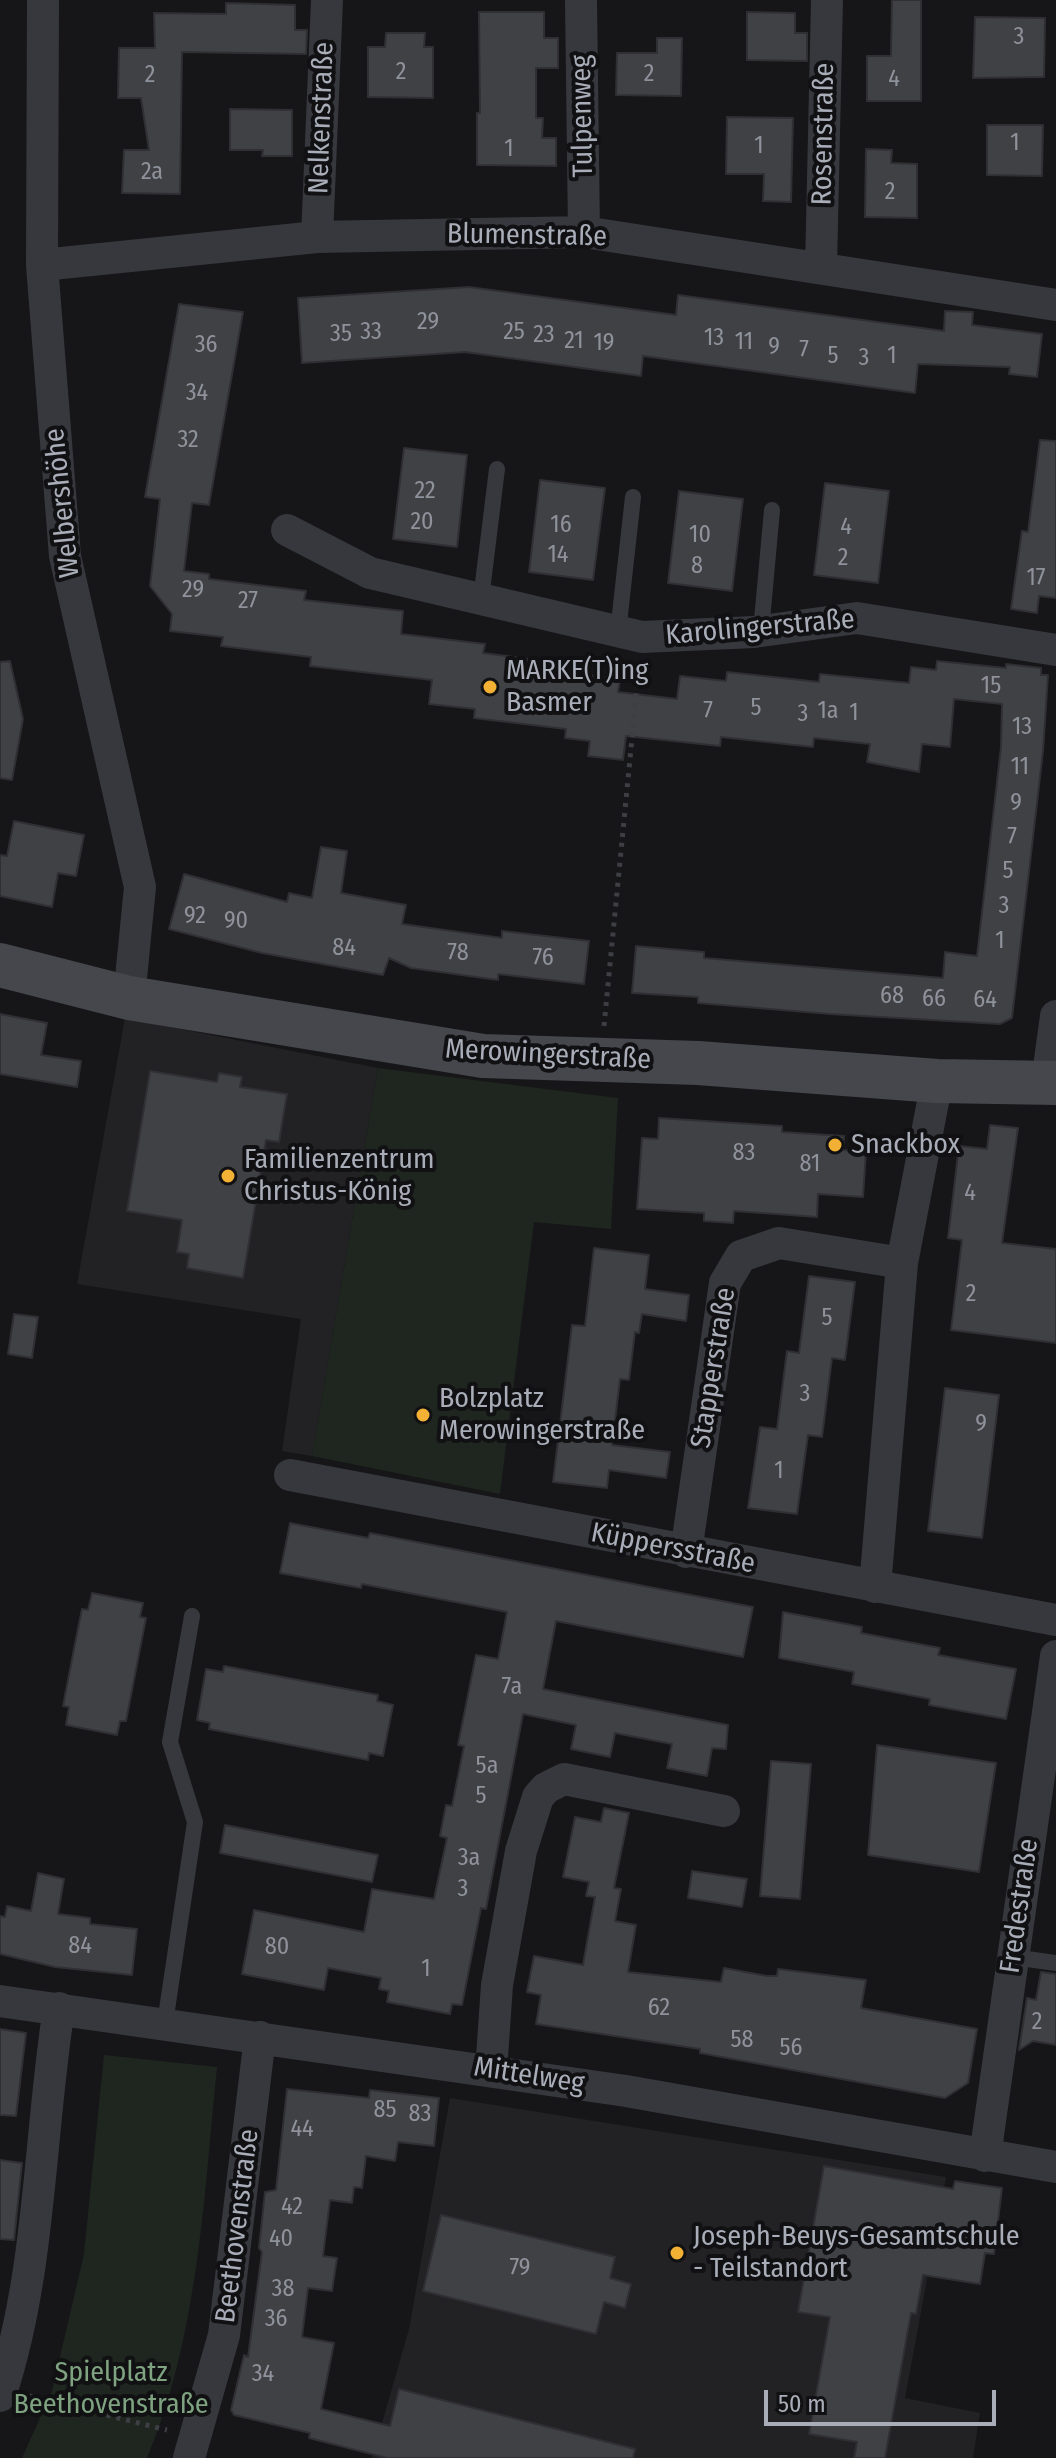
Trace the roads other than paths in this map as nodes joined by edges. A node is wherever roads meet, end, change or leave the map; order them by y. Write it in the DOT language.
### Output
graph roads {
  1 [pos="43,0"];
  2 [pos="327,0"];
  3 [pos="581,0"];
  4 [pos="827,0"];
  5 [pos="584,232"];
  6 [pos="317,237"];
  7 [pos="42,265"];
  8 [pos="821,268"];
  9 [pos="1056,305"];
  10 [pos="497,469"];
  11 [pos="633,497"];
  12 [pos="772,510"];
  13 [pos="287,530"];
  14 [pos="481,599"];
  15 [pos="761,631"];
  16 [pos="630,634"];
  17 [pos="1056,650"];
  18 [pos="0,965"];
  19 [pos="129,998"];
  20 [pos="1056,1016"];
  21 [pos="937,1081"];
  22 [pos="1051,1083"];
  23 [pos="902,1263"];
  24 [pos="290,1475"];
  25 [pos="686,1552"];
  26 [pos="875,1587"];
  27 [pos="192,1616"];
  28 [pos="1056,1620"];
  29 [pos="1056,1656"];
  30 [pos="1046,1803"];
  31 [pos="724,1811"];
  32 [pos="1013,1957"];
  33 [pos="1056,1963"];
  34 [pos="0,2001"];
  35 [pos="59,2008"];
  36 [pos="165,2023"];
  37 [pos="260,2037"];
  38 [pos="491,2071"];
  39 [pos="985,2156"];
  40 [pos="1056,2167"];
  41 [pos="1,2393"];
  42 [pos="192,2447"];
  1 -- 7 [label="street, Welbershöhe"];
  2 -- 6 [label="street, Nelkenstraße"];
  3 -- 5 [label="street, Tulpenweg"];
  4 -- 8 [label="street, Rosenstraße"];
  5 -- 6 [label="street, Blumenstraße"];
  5 -- 8 [label="street, Blumenstraße"];
  6 -- 7 [label="street, Blumenstraße"];
  7 -- 19 [label="street, Welbershöhe"];
  8 -- 9 [label="street, Blumenstraße"];
  10 -- 14 [label="lane"];
  11 -- 16 [label="lane"];
  12 -- 15 [label="lane"];
  13 -- 14 [label="street, Karolingerstraße"];
  14 -- 16 [label="street, Karolingerstraße"];
  15 -- 16 [label="street, Karolingerstraße"];
  15 -- 17 [label="street, Karolingerstraße"];
  18 -- 19 [label="street, Merowingerstraße"];
  19 -- 21 [label="street, Merowingerstraße"];
  20 -- 22 [label="street"];
  21 -- 22 [label="street, Merowingerstraße"];
  21 -- 23 [label="street"];
  23 -- 25 [label="street, Stapperstraße"];
  23 -- 26 [label="street"];
  24 -- 25 [label="street, Küppersstraße"];
  25 -- 26 [label="street, Küppersstraße"];
  26 -- 28 [label="street, Küppersstraße"];
  27 -- 36 [label="lane"];
  29 -- 30 [label="street, Fredestraße"];
  30 -- 32 [label="street, Fredestraße"];
  31 -- 38 [label="street"];
  32 -- 33 [label="lane"];
  32 -- 39 [label="street, Fredestraße"];
  34 -- 35 [label="street, Mittelweg"];
  35 -- 36 [label="street, Mittelweg"];
  35 -- 41 [label="street"];
  36 -- 37 [label="street, Mittelweg"];
  37 -- 38 [label="street, Mittelweg"];
  37 -- 42 [label="street, Beethovenstraße"];
  38 -- 39 [label="street, Mittelweg"];
  39 -- 40 [label="street, Mittelweg"];
}
